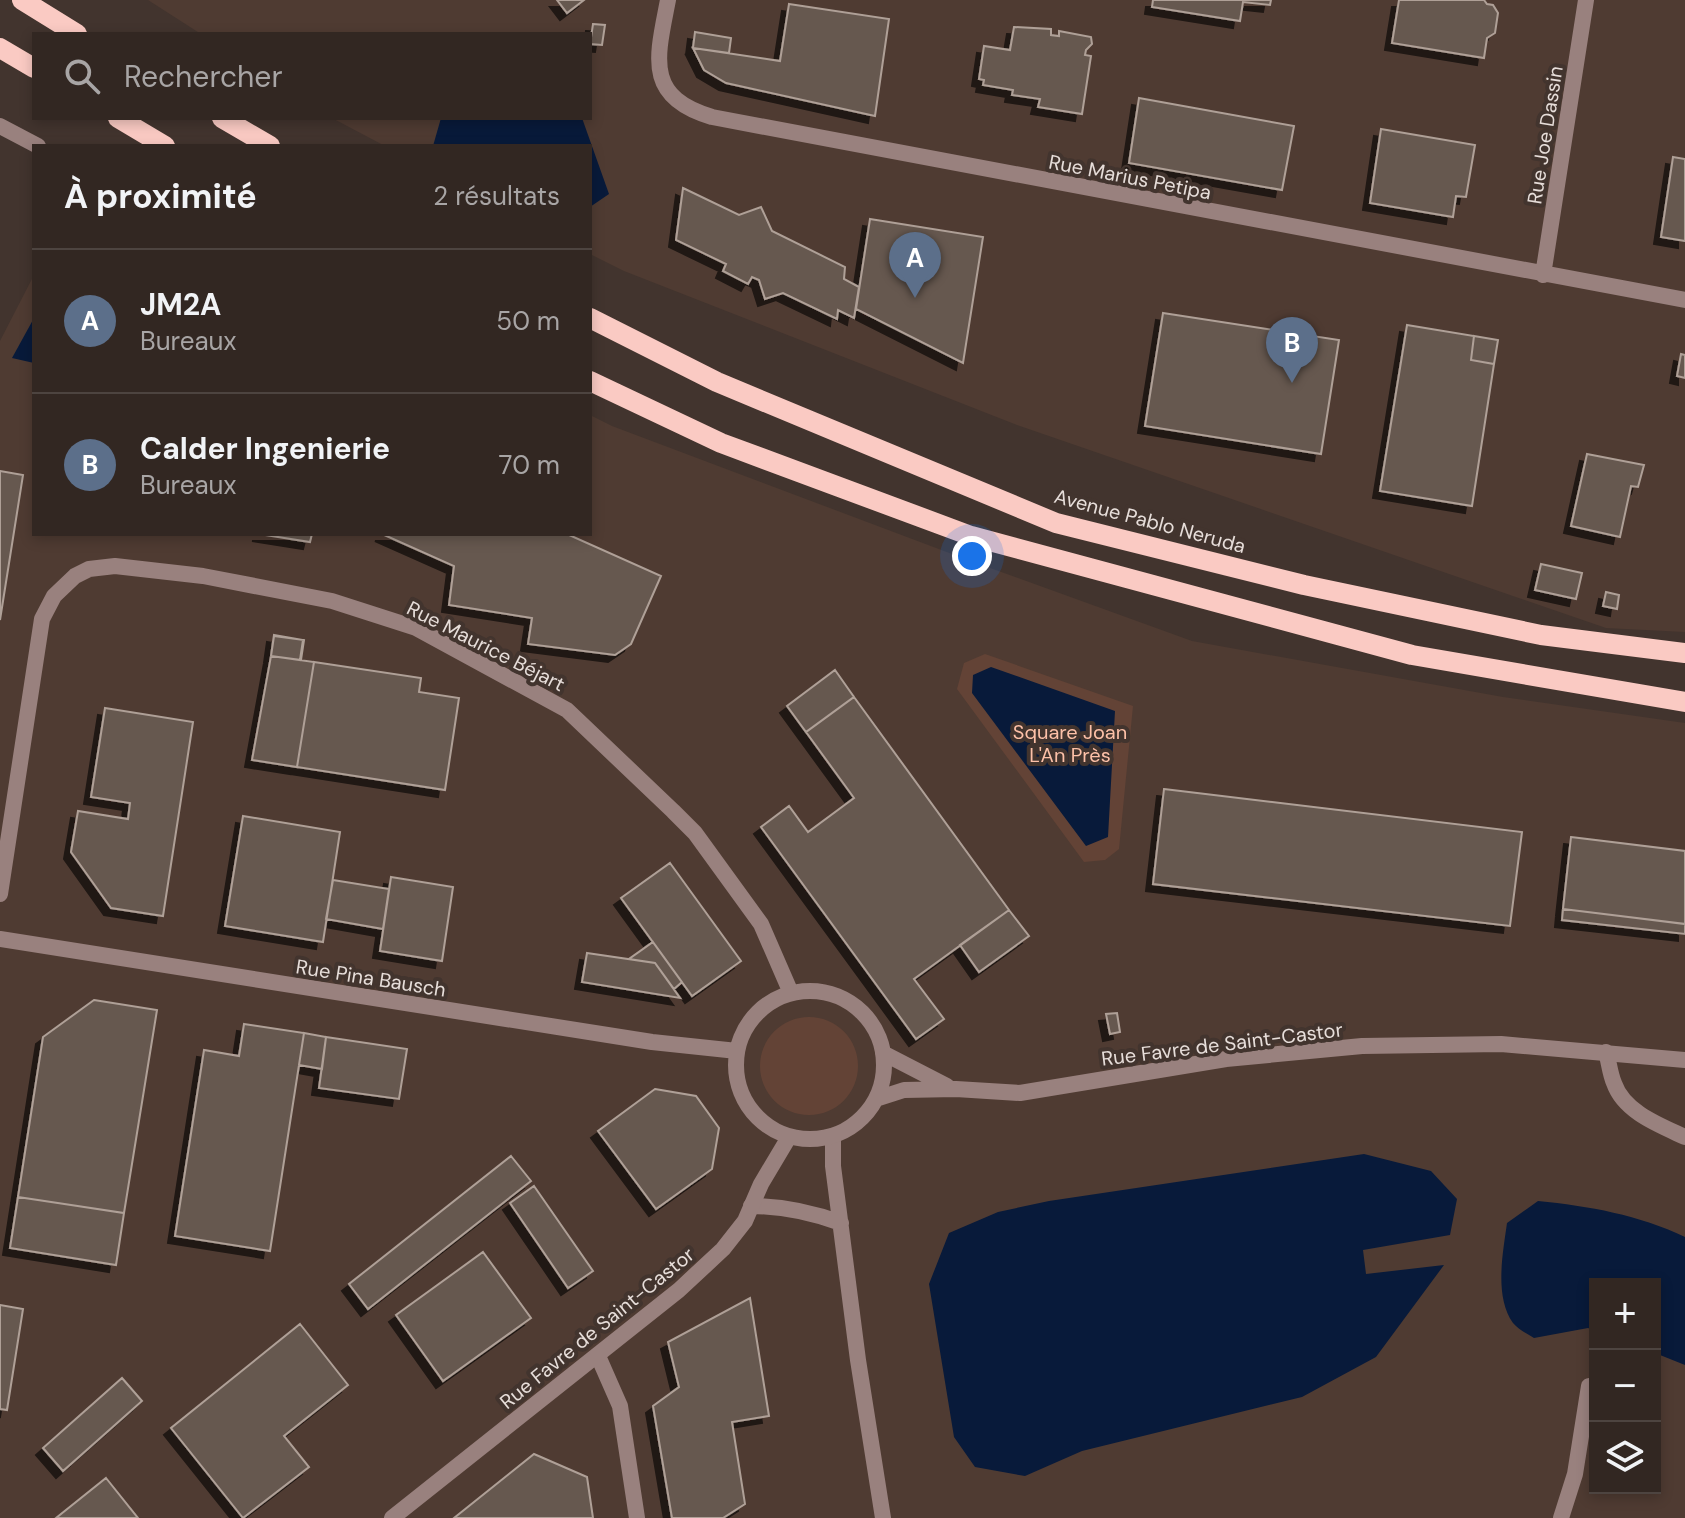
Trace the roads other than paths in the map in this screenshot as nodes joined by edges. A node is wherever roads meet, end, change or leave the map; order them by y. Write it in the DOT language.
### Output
graph roads {
  1 [pos="22,0"];
  2 [pos="668,0"];
  3 [pos="1586,0"];
  4 [pos="74,32"];
  5 [pos="0,48"];
  6 [pos="32,67"];
  7 [pos="121,120"];
  8 [pos="225,120"];
  9 [pos="0,126"];
  10 [pos="34,144"];
  11 [pos="162,144"];
  12 [pos="267,144"];
  13 [pos="1543,275"];
  14 [pos="1685,300"];
  15 [pos="592,319"];
  16 [pos="592,382"];
  17 [pos="1685,653"];
  18 [pos="1685,702"];
  19 [pos="0,894"];
  20 [pos="0,939"];
  21 [pos="791,993"];
  22 [pos="737,1051"];
  23 [pos="1606,1052"];
  24 [pos="883,1053"];
  25 [pos="1685,1060"];
  26 [pos="956,1089"];
  27 [pos="876,1099"];
  28 [pos="833,1136"];
  29 [pos="789,1137"];
  30 [pos="1685,1137"];
  31 [pos="751,1206"];
  32 [pos="841,1223"];
  33 [pos="598,1356"];
  34 [pos="1589,1386"];
  35 [pos="392,1518"];
  36 [pos="637,1518"];
  37 [pos="883,1518"];
  38 [pos="1561,1518"];
  1 -- 4 [label="main road"];
  2 -- 13 [label="street, Rue Marius Petipa"];
  3 -- 13 [label="street, Rue Joe Dassin"];
  5 -- 6 [label="main road"];
  7 -- 11 [label="main road"];
  8 -- 12 [label="main road"];
  9 -- 10 [label="street"];
  13 -- 14 [label="street, Rue Marius Petipa"];
  15 -- 17 [label="main road, Avenue Pablo Neruda"];
  16 -- 18 [label="main road"];
  19 -- 21 [label="street, Rue Maurice Béjart"];
  20 -- 22 [label="street, Rue Pina Bausch"];
  21 -- 22 [label="street"];
  21 -- 24 [label="street"];
  22 -- 29 [label="street"];
  23 -- 25 [label="street, Rue Favre de Saint-Castor"];
  23 -- 26 [label="street, Rue Favre de Saint-Castor"];
  23 -- 30 [label="street"];
  24 -- 26 [label="street, Rue Favre de Saint-Castor"];
  24 -- 27 [label="street"];
  26 -- 27 [label="street, Rue Favre de Saint-Castor"];
  27 -- 28 [label="street"];
  28 -- 29 [label="street"];
  28 -- 32 [label="street"];
  29 -- 31 [label="street, Rue Favre de Saint-Castor"];
  31 -- 32 [label="street"];
  31 -- 33 [label="street, Rue Favre de Saint-Castor"];
  32 -- 37 [label="street"];
  33 -- 35 [label="street, Rue Favre de Saint-Castor"];
  33 -- 36 [label="street"];
  34 -- 38 [label="street"];
}
